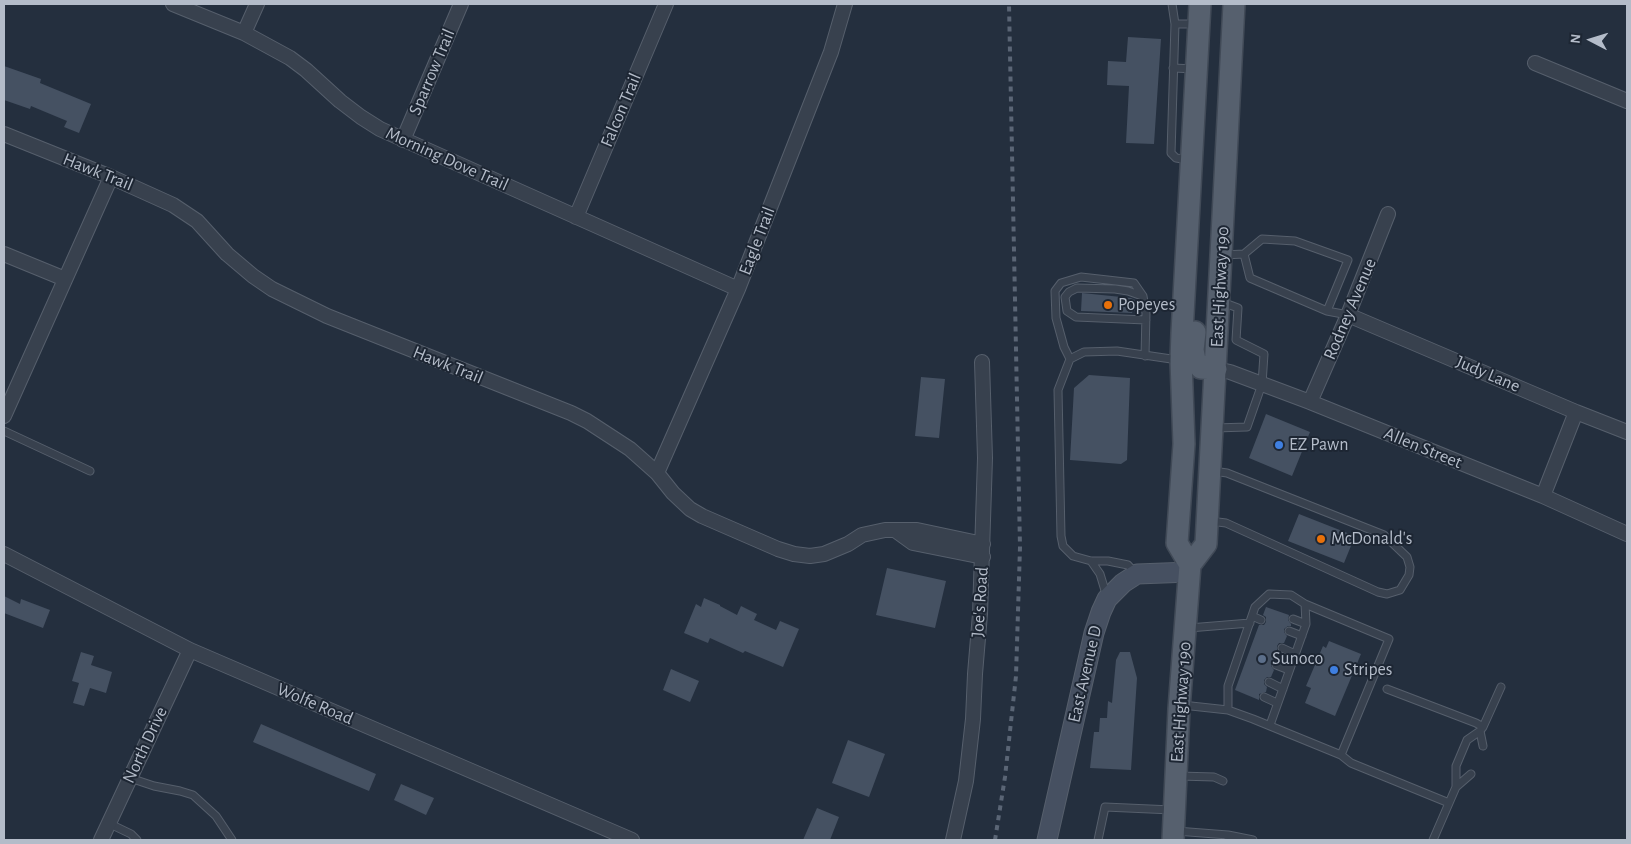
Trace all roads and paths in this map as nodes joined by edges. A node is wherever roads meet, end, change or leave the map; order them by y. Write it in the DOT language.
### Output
graph roads {
  1 [pos="173,4"];
  2 [pos="257,4"];
  3 [pos="461,4"];
  4 [pos="666,4"];
  5 [pos="846,4"];
  6 [pos="1172,4"];
  7 [pos="1234,4"];
  8 [pos="1199,14"];
  9 [pos="1175,24"];
  10 [pos="244,33"];
  11 [pos="1535,63"];
  12 [pos="1173,68"];
  13 [pos="1196,69"];
  14 [pos="1627,101"];
  15 [pos="4,134"];
  16 [pos="404,140"];
  17 [pos="1192,160"];
  18 [pos="111,177"];
  19 [pos="1189,205"];
  20 [pos="1388,214"];
  21 [pos="576,217"];
  22 [pos="4,254"];
  23 [pos="1244,254"];
  24 [pos="1222,255"];
  25 [pos="65,279"];
  26 [pos="738,289"];
  27 [pos="1142,296"];
  28 [pos="1219,301"];
  29 [pos="1327,311"];
  30 [pos="1348,315"];
  31 [pos="1146,320"];
  32 [pos="1145,356"];
  33 [pos="1070,359"];
  34 [pos="1181,360"];
  35 [pos="982,362"];
  36 [pos="1216,370"];
  37 [pos="1262,384"];
  38 [pos="1310,402"];
  39 [pos="1576,412"];
  40 [pos="4,416"];
  41 [pos="1213,428"];
  42 [pos="4,432"];
  43 [pos="1627,432"];
  44 [pos="90,471"];
  45 [pos="1210,471"];
  46 [pos="657,474"];
  47 [pos="1543,496"];
  48 [pos="1207,521"];
  49 [pos="1627,534"];
  50 [pos="983,551"];
  51 [pos="4,554"];
  52 [pos="1091,561"];
  53 [pos="1190,569"];
  54 [pos="1137,574"];
  55 [pos="1108,599"];
  56 [pos="1257,604"];
  57 [pos="1305,604"];
  58 [pos="1266,608"];
  59 [pos="1293,619"];
  60 [pos="1251,620"];
  61 [pos="1261,620"];
  62 [pos="1306,624"];
  63 [pos="1186,628"];
  64 [pos="1288,631"];
  65 [pos="1246,635"];
  66 [pos="1302,636"];
  67 [pos="1254,638"];
  68 [pos="1282,648"];
  69 [pos="190,650"];
  70 [pos="1240,650"];
  71 [pos="1248,654"];
  72 [pos="1295,654"];
  73 [pos="1276,665"];
  74 [pos="1289,670"];
  75 [pos="1269,682"];
  76 [pos="1501,687"];
  77 [pos="1283,689"];
  78 [pos="1387,690"];
  79 [pos="1264,697"];
  80 [pos="1277,703"];
  81 [pos="1180,705"];
  82 [pos="1228,710"];
  83 [pos="1270,725"];
  84 [pos="1482,729"];
  85 [pos="1483,746"];
  86 [pos="1342,755"];
  87 [pos="1471,774"];
  88 [pos="1176,776"];
  89 [pos="130,778"];
  90 [pos="1223,781"];
  91 [pos="1456,787"];
  92 [pos="1449,803"];
  93 [pos="108,823"];
  94 [pos="1174,827"];
  95 [pos="1228,837"];
  96 [pos="101,840"];
  97 [pos="137,840"];
  98 [pos="232,840"];
  99 [pos="632,840"];
  100 [pos="953,840"];
  101 [pos="1047,840"];
  102 [pos="1098,840"];
  103 [pos="1252,840"];
  104 [pos="1433,840"];
  1 -- 10 [label="street, Morning Dove Trail"];
  2 -- 10 [label="street"];
  3 -- 16 [label="street, Sparrow Trail"];
  4 -- 21 [label="street, Falcon Trail"];
  5 -- 26 [label="street, Eagle Trail"];
  6 -- 9 [label="lane"];
  7 -- 24 [label="main road, East Highway 190"];
  8 -- 9 [label="lane"];
  8 -- 13 [label="main road, East Highway 190"];
  9 -- 12 [label="lane"];
  10 -- 16 [label="street, Morning Dove Trail"];
  11 -- 14 [label="street"];
  12 -- 13 [label="lane"];
  12 -- 17 [label="lane"];
  13 -- 17 [label="main road, East Highway 190"];
  15 -- 18 [label="street, Hawk Trail"];
  16 -- 21 [label="street, Morning Dove Trail"];
  17 -- 19 [label="main road, East Highway 190"];
  18 -- 25 [label="street"];
  18 -- 46 [label="street, Hawk Trail"];
  19 -- 34 [label="main road, East Highway 190"];
  19 -- 36 [label="main road"];
  20 -- 30 [label="street, Rodney Avenue"];
  21 -- 26 [label="street, Morning Dove Trail"];
  22 -- 25 [label="street"];
  23 -- 24 [label="lane"];
  23 -- 29 [label="lane"];
  23 -- 29 [label="lane"];
  24 -- 28 [label="main road, East Highway 190"];
  25 -- 40 [label="street"];
  26 -- 46 [label="street, Eagle Trail"];
  27 -- 31 [label="lane"];
  27 -- 31 [label="lane"];
  27 -- 33 [label="lane"];
  28 -- 36 [label="main road, East Highway 190"];
  28 -- 37 [label="lane"];
  29 -- 30 [label="lane"];
  30 -- 38 [label="street, Rodney Avenue"];
  30 -- 39 [label="street, Judy Lane"];
  31 -- 32 [label="lane"];
  32 -- 33 [label="lane"];
  32 -- 34 [label="lane"];
  33 -- 52 [label="lane"];
  34 -- 53 [label="main road, East Highway 190"];
  35 -- 50 [label="street, Joe's Road"];
  36 -- 37 [label="street, Allen Street"];
  36 -- 41 [label="main road, East Highway 190"];
  37 -- 38 [label="street, Allen Street"];
  37 -- 41 [label="lane"];
  38 -- 47 [label="street, Allen Street"];
  39 -- 43 [label="street, Judy Lane"];
  39 -- 47 [label="street"];
  41 -- 45 [label="main road, East Highway 190"];
  42 -- 44 [label="lane"];
  45 -- 48 [label="main road, East Highway 190"];
  45 -- 48 [label="lane"];
  46 -- 50 [label="street, Hawk Trail"];
  47 -- 49 [label="street, Allen Street"];
  48 -- 53 [label="main road, East Highway 190"];
  50 -- 100 [label="street, Joe's Road"];
  51 -- 69 [label="street, Wolfe Road"];
  52 -- 54 [label="lane"];
  52 -- 55 [label="lane"];
  53 -- 54 [label="main road"];
  53 -- 63 [label="main road, East Highway 190"];
  54 -- 55 [label="main road, East Avenue D"];
  55 -- 101 [label="main road, East Avenue D"];
  56 -- 57 [label="lane"];
  56 -- 58 [label="lane"];
  56 -- 60 [label="lane"];
  57 -- 62 [label="lane"];
  57 -- 86 [label="lane"];
  59 -- 62 [label="lane"];
  60 -- 61 [label="lane"];
  60 -- 63 [label="lane"];
  60 -- 65 [label="lane"];
  62 -- 66 [label="lane"];
  63 -- 81 [label="main road, East Highway 190"];
  64 -- 66 [label="lane"];
  65 -- 67 [label="lane"];
  65 -- 70 [label="lane"];
  66 -- 72 [label="lane"];
  68 -- 72 [label="lane"];
  69 -- 89 [label="street, North Drive"];
  69 -- 99 [label="street, Wolfe Road"];
  70 -- 71 [label="lane"];
  70 -- 82 [label="lane"];
  72 -- 74 [label="lane"];
  73 -- 74 [label="lane"];
  74 -- 77 [label="lane"];
  75 -- 77 [label="lane"];
  76 -- 84 [label="lane"];
  77 -- 80 [label="lane"];
  78 -- 84 [label="lane"];
  79 -- 80 [label="lane"];
  80 -- 83 [label="lane"];
  81 -- 82 [label="lane"];
  81 -- 88 [label="main road, East Highway 190"];
  82 -- 83 [label="lane"];
  83 -- 86 [label="lane"];
  84 -- 85 [label="lane"];
  84 -- 91 [label="lane"];
  86 -- 92 [label="lane"];
  87 -- 91 [label="lane"];
  88 -- 90 [label="lane"];
  88 -- 94 [label="main road, East Highway 190"];
  89 -- 93 [label="street, North Drive"];
  89 -- 98 [label="lane"];
  91 -- 92 [label="lane"];
  92 -- 104 [label="lane"];
  93 -- 96 [label="street, North Drive"];
  93 -- 97 [label="lane"];
  94 -- 95 [label="lane"];
  94 -- 102 [label="lane"];
  95 -- 103 [label="lane"];
}
